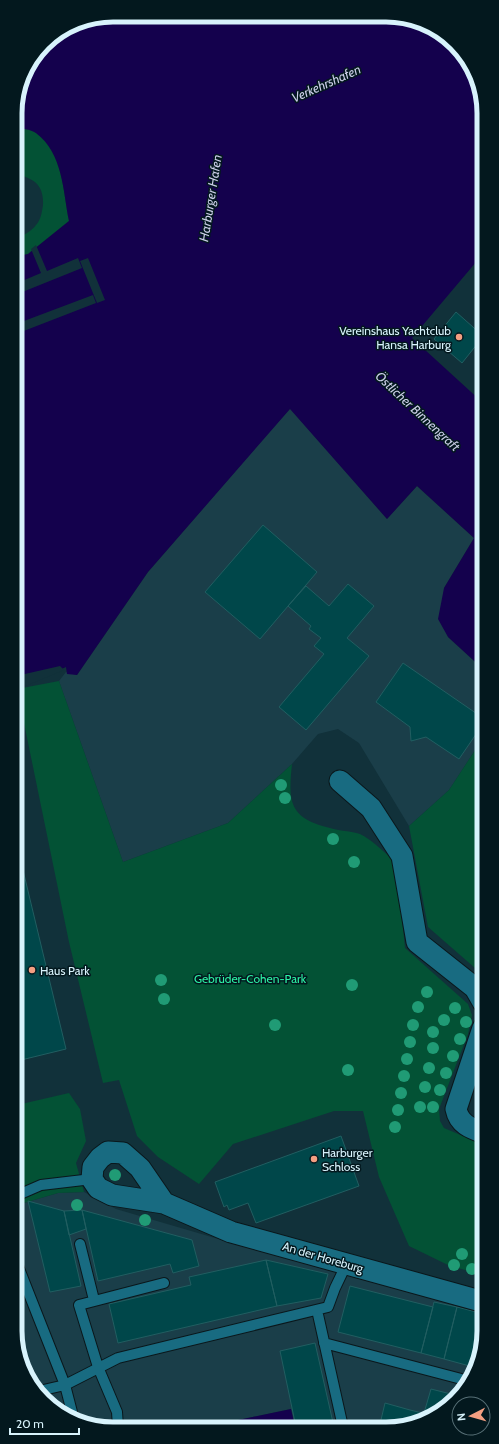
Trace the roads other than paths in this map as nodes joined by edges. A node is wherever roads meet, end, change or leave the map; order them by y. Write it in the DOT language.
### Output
graph roads {
  1 [pos="340,781"];
  2 [pos="477,992"];
  3 [pos="477,1046"];
  4 [pos="477,1130"];
  5 [pos="92,1179"];
  6 [pos="22,1193"];
  7 [pos="164,1204"];
  8 [pos="80,1244"];
  9 [pos="347,1263"];
  10 [pos="22,1276"];
  11 [pos="164,1283"];
  12 [pos="94,1300"];
  13 [pos="477,1300"];
  14 [pos="317,1310"];
  15 [pos="324,1342"];
  16 [pos="98,1367"];
  17 [pos="463,1379"];
  18 [pos="65,1384"];
  19 [pos="45,1390"];
  20 [pos="72,1413"];
  21 [pos="118,1422"];
  22 [pos="342,1422"];
  1 -- 2 [label="street"];
  3 -- 4 [label="street"];
  5 -- 6 [label="lane"];
  5 -- 7 [label="street, An der Horeburg"];
  5 -- 7 [label="street"];
  7 -- 9 [label="street, An der Horeburg"];
  8 -- 12 [label="lane"];
  9 -- 13 [label="street, An der Horeburg"];
  9 -- 14 [label="lane"];
  10 -- 18 [label="lane"];
  11 -- 12 [label="lane"];
  12 -- 16 [label="lane"];
  14 -- 15 [label="lane"];
  14 -- 16 [label="lane"];
  15 -- 17 [label="lane"];
  15 -- 22 [label="lane"];
  16 -- 18 [label="lane"];
  16 -- 21 [label="lane"];
  18 -- 19 [label="lane"];
  18 -- 20 [label="lane"];
}
